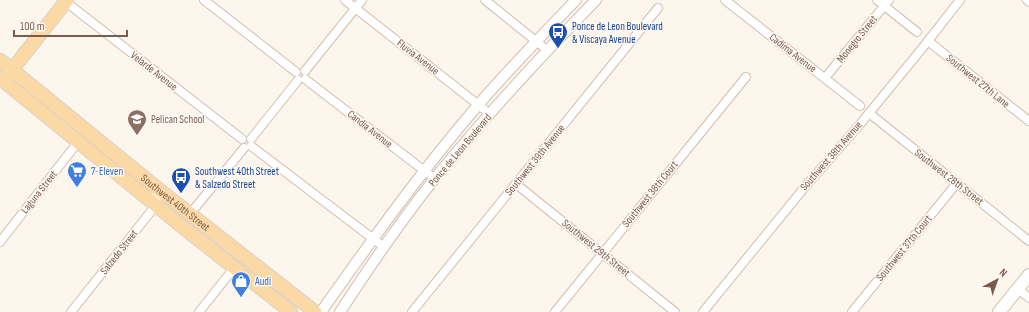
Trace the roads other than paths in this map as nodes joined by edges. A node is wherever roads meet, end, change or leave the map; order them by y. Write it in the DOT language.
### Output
graph roads {
  1 [pos="204,0"];
  2 [pos="345,0"];
  3 [pos="362,0"];
  4 [pos="485,0"];
  5 [pos="576,0"];
  6 [pos="596,0"];
  7 [pos="725,0"];
  8 [pos="877,0"];
  9 [pos="960,0"];
  10 [pos="1027,0"];
  11 [pos="67,1"];
  12 [pos="1029,2"];
  13 [pos="886,3"];
  14 [pos="356,8"];
  15 [pos="658,8"];
  16 [pos="916,32"];
  17 [pos="537,40"];
  18 [pos="928,41"];
  19 [pos="547,50"];
  20 [pos="0,60"];
  21 [pos="12,70"];
  22 [pos="301,76"];
  23 [pos="746,77"];
  24 [pos="825,78"];
  25 [pos="1,81"];
  26 [pos="478,104"];
  27 [pos="860,106"];
  28 [pos="868,113"];
  29 [pos="490,114"];
  30 [pos="1029,121"];
  31 [pos="78,142"];
  32 [pos="247,143"];
  33 [pos="424,171"];
  34 [pos="435,179"];
  35 [pos="957,183"];
  36 [pos="516,184"];
  37 [pos="157,188"];
  38 [pos="156,205"];
  39 [pos="190,214"];
  40 [pos="372,239"];
  41 [pos="1029,241"];
  42 [pos="0,242"];
  43 [pos="384,247"];
  44 [pos="602,253"];
  45 [pos="234,268"];
  46 [pos="1029,275"];
  47 [pos="1018,289"];
  48 [pos="1029,298"];
  49 [pos="71,312"];
  50 [pos="199,312"];
  51 [pos="291,312"];
  52 [pos="315,312"];
  53 [pos="321,312"];
  54 [pos="340,312"];
  55 [pos="412,312"];
  56 [pos="555,312"];
  57 [pos="675,312"];
  58 [pos="703,312"];
  59 [pos="852,312"];
  60 [pos="999,312"];
  1 -- 22 [label="street, Candia Avenue"];
  2 -- 14 [label="street, Fluvia Avenue"];
  3 -- 14 [label="street"];
  4 -- 17 [label="street"];
  5 -- 17 [label="street, Ponce de Leon Boulevard"];
  6 -- 19 [label="street, Ponce de Leon Boulevard"];
  7 -- 24 [label="street, Cadima Avenue"];
  8 -- 13 [label="street"];
  9 -- 18 [label="street, Southwest 38th Avenue"];
  10 -- 12 [label="street"];
  11 -- 21 [label="main road"];
  11 -- 32 [label="street, Velarde Avenue"];
  13 -- 16 [label="street"];
  13 -- 24 [label="street, Monegro Street"];
  14 -- 22 [label="street"];
  14 -- 26 [label="street, Fluvia Avenue"];
  15 -- 36 [label="street, Southwest 39th Avenue"];
  17 -- 19 [label="street"];
  17 -- 26 [label="street, Ponce de Leon Boulevard"];
  18 -- 28 [label="street, Southwest 38th Avenue"];
  18 -- 30 [label="street, Southwest 27th Lane"];
  19 -- 29 [label="street, Ponce de Leon Boulevard"];
  20 -- 21 [label="main road, Southwest 40th Street"];
  21 -- 25 [label="main road"];
  21 -- 37 [label="main road, Southwest 40th Street"];
  22 -- 32 [label="street"];
  22 -- 33 [label="street, Candia Avenue"];
  23 -- 44 [label="street, Southwest 38th Court"];
  24 -- 27 [label="street, Cadima Avenue"];
  25 -- 31 [label="main road, Southwest 40th Street"];
  26 -- 29 [label="street, Fluvia Avenue"];
  26 -- 33 [label="street, Ponce de Leon Boulevard"];
  28 -- 35 [label="street, Southwest 28th Street"];
  28 -- 58 [label="street, Southwest 38th Avenue"];
  29 -- 34 [label="street, Ponce de Leon Boulevard"];
  31 -- 38 [label="main road, Southwest 40th Street"];
  31 -- 42 [label="street, Laguna Street"];
  32 -- 39 [label="street"];
  32 -- 40 [label="street, Velarde Avenue"];
  33 -- 34 [label="street, Candia Avenue"];
  33 -- 40 [label="street, Ponce de Leon Boulevard"];
  34 -- 43 [label="street, Ponce de Leon Boulevard"];
  35 -- 41 [label="street, Southwest 28th Street"];
  35 -- 59 [label="street, Southwest 37th Court"];
  36 -- 44 [label="street, Southwest 29th Street"];
  36 -- 55 [label="street, Southwest 39th Avenue"];
  37 -- 38 [label="street"];
  37 -- 39 [label="main road, Southwest 40th Street"];
  38 -- 45 [label="main road, Southwest 40th Street"];
  38 -- 49 [label="street, Salzedo Street"];
  39 -- 52 [label="main road, Southwest 40th Street"];
  40 -- 43 [label="street, Velarde Avenue"];
  40 -- 53 [label="street, Ponce de Leon Boulevard"];
  43 -- 54 [label="street, Ponce de Leon Boulevard"];
  44 -- 56 [label="street, Southwest 38th Court"];
  44 -- 57 [label="street, Southwest 29th Street"];
  45 -- 50 [label="street"];
  45 -- 51 [label="main road, Southwest 40th Street"];
  46 -- 47 [label="main road"];
  47 -- 48 [label="street"];
  47 -- 60 [label="main road"];
}
